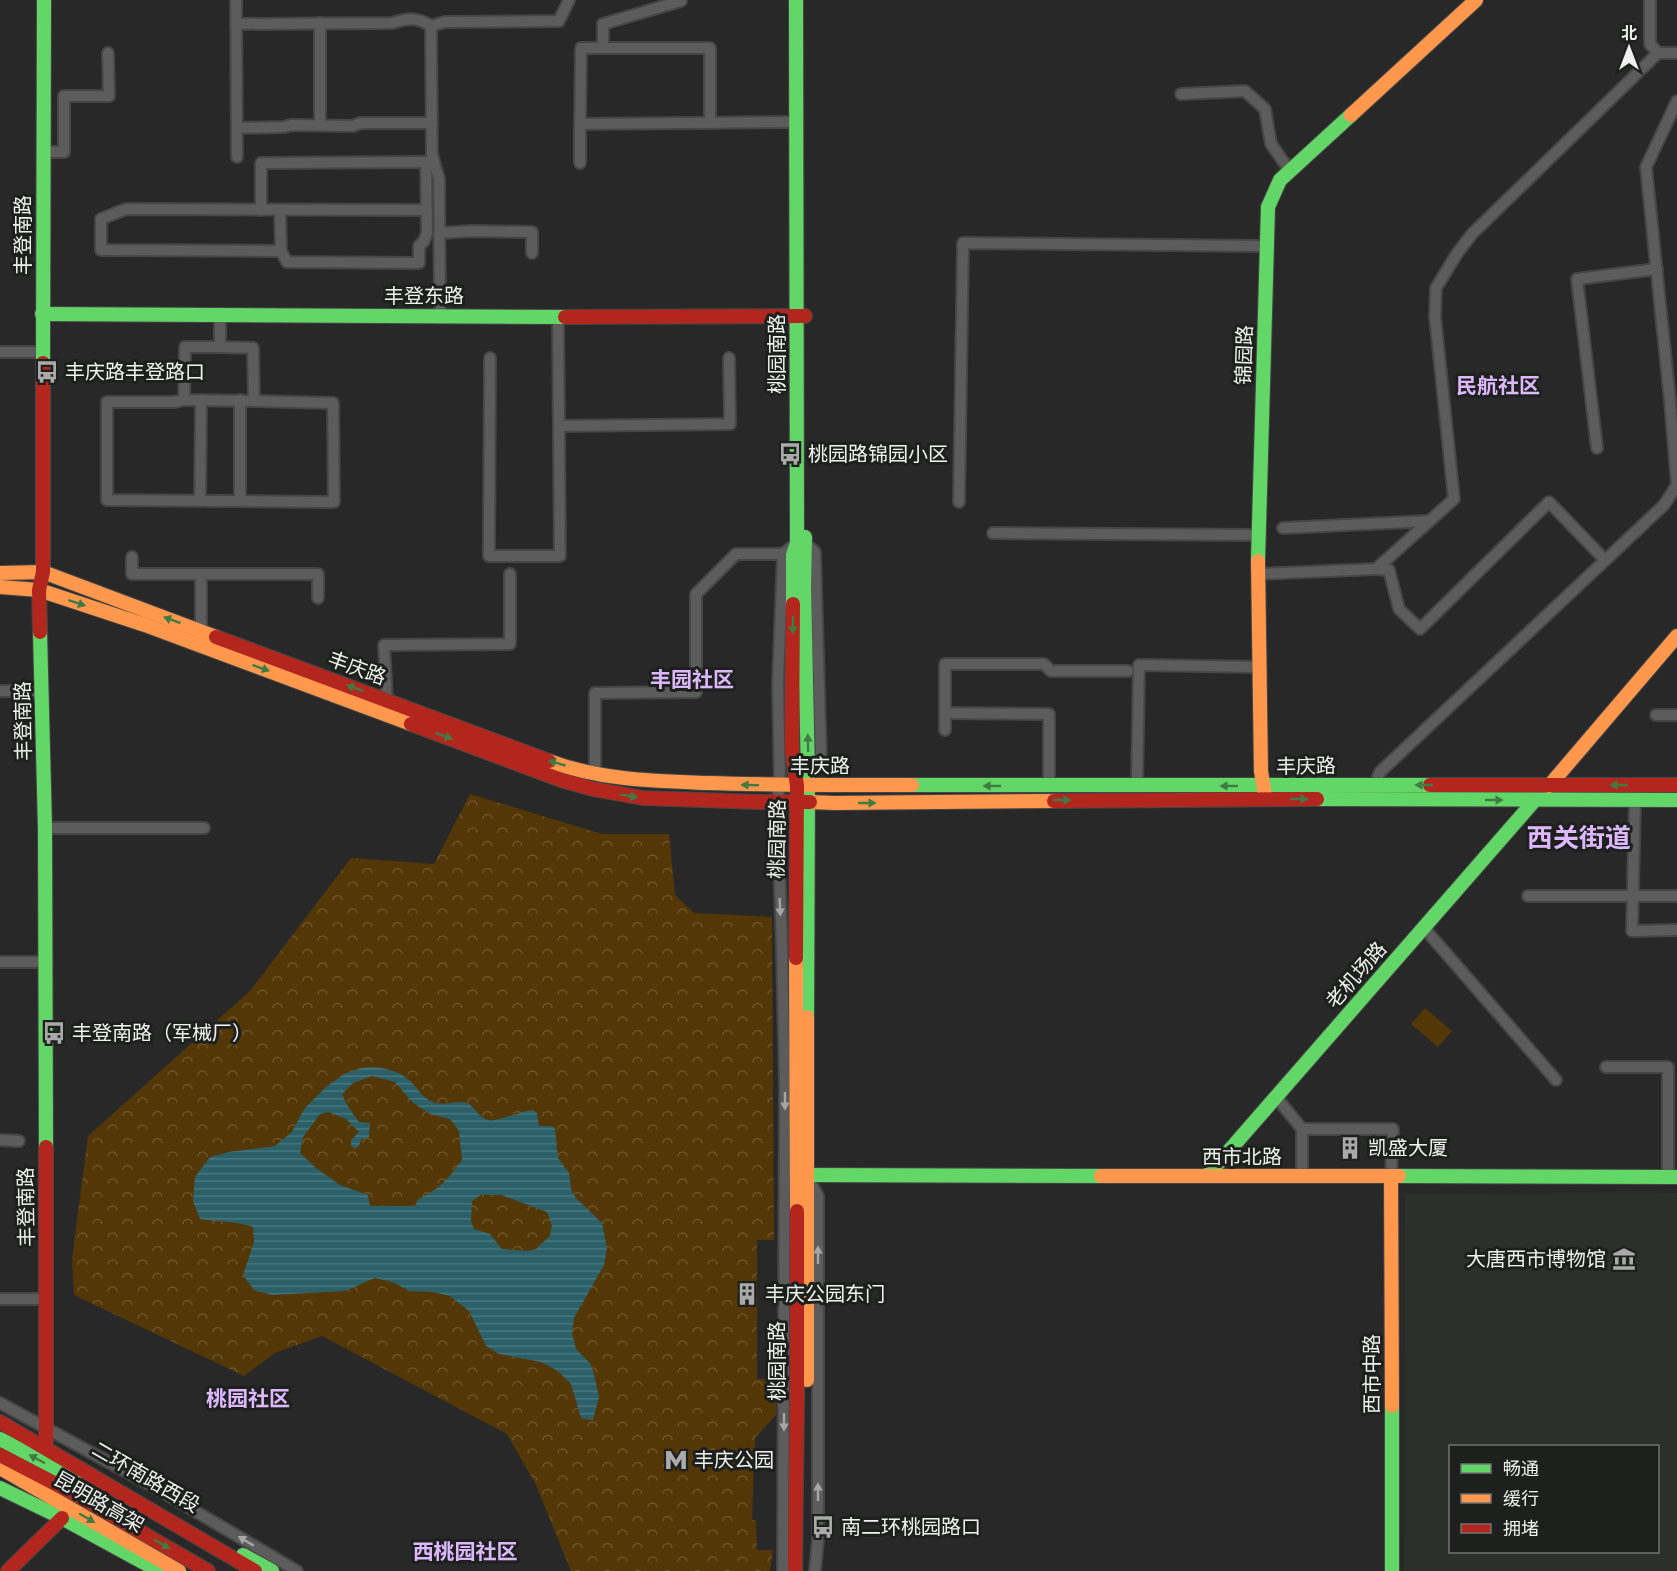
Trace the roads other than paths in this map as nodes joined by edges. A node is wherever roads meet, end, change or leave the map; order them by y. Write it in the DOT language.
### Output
graph roads {
  1 [pos="36,0"];
  2 [pos="44,0"];
  3 [pos="236,0"];
  4 [pos="569,0"];
  5 [pos="796,0"];
  6 [pos="805,0"];
  7 [pos="1476,0"];
  8 [pos="1650,0"];
  9 [pos="681,1"];
  10 [pos="320,23"];
  11 [pos="236,24"];
  12 [pos="431,26"];
  13 [pos="603,48"];
  14 [pos="108,53"];
  15 [pos="1658,53"];
  16 [pos="1677,53"];
  17 [pos="1181,94"];
  18 [pos="1677,101"];
  19 [pos="796,122"];
  20 [pos="432,123"];
  21 [pos="710,123"];
  22 [pos="580,124"];
  23 [pos="320,125"];
  24 [pos="237,128"];
  25 [pos="43,152"];
  26 [pos="237,157"];
  27 [pos="580,164"];
  28 [pos="1290,171"];
  29 [pos="261,210"];
  30 [pos="280,210"];
  31 [pos="427,210"];
  32 [pos="439,233"];
  33 [pos="1267,246"];
  34 [pos="281,250"];
  35 [pos="532,253"];
  36 [pos="1657,268"];
  37 [pos="42,314"];
  38 [pos="220,315"];
  39 [pos="440,315"];
  40 [pos="558,316"];
  41 [pos="801,316"];
  42 [pos="220,347"];
  43 [pos="0,352"];
  44 [pos="34,352"];
  45 [pos="490,358"];
  46 [pos="729,358"];
  47 [pos="184,400"];
  48 [pos="201,400"];
  49 [pos="240,400"];
  50 [pos="254,401"];
  51 [pos="559,426"];
  52 [pos="1597,448"];
  53 [pos="201,501"];
  54 [pos="240,501"];
  55 [pos="959,502"];
  56 [pos="1429,521"];
  57 [pos="1283,528"];
  58 [pos="993,533"];
  59 [pos="1259,535"];
  60 [pos="801,543"];
  61 [pos="783,554"];
  62 [pos="132,558"];
  63 [pos="1605,560"];
  64 [pos="1376,569"];
  65 [pos="38,572"];
  66 [pos="0,573"];
  67 [pos="201,574"];
  68 [pos="510,574"];
  69 [pos="1258,574"];
  70 [pos="0,587"];
  71 [pos="36,590"];
  72 [pos="318,598"];
  73 [pos="201,631"];
  74 [pos="1677,636"];
  75 [pos="1259,667"];
  76 [pos="1128,671"];
  77 [pos="0,691"];
  78 [pos="34,691"];
  79 [pos="387,700"];
  80 [pos="945,713"];
  81 [pos="1656,715"];
  82 [pos="1677,715"];
  83 [pos="945,730"];
  84 [pos="595,774"];
  85 [pos="805,782"];
  86 [pos="1375,784"];
  87 [pos="780,785"];
  88 [pos="1677,785"];
  89 [pos="1049,786"];
  90 [pos="1137,786"];
  91 [pos="1549,786"];
  92 [pos="1264,793"];
  93 [pos="1534,800"];
  94 [pos="1635,800"];
  95 [pos="1677,800"];
  96 [pos="802,801"];
  97 [pos="777,802"];
  98 [pos="45,828"];
  99 [pos="204,828"];
  100 [pos="1633,895"];
  101 [pos="1528,896"];
  102 [pos="1677,896"];
  103 [pos="1424,928"];
  104 [pos="1677,930"];
  105 [pos="0,962"];
  106 [pos="37,962"];
  107 [pos="1606,1067"];
  108 [pos="1556,1080"];
  109 [pos="1276,1097"];
  110 [pos="1302,1129"];
  111 [pos="0,1140"];
  112 [pos="19,1141"];
  113 [pos="807,1175"];
  114 [pos="1208,1176"];
  115 [pos="1302,1177"];
  116 [pos="1672,1177"];
  117 [pos="1391,1178"];
  118 [pos="0,1299"];
  119 [pos="37,1299"];
  120 [pos="0,1403"];
  121 [pos="0,1420"];
  122 [pos="41,1433"];
  123 [pos="0,1439"];
  124 [pos="0,1455"];
  125 [pos="0,1468"];
  126 [pos="0,1488"];
  127 [pos="62,1518"];
  128 [pos="8,1571"];
  129 [pos="159,1571"];
  130 [pos="178,1571"];
  131 [pos="208,1571"];
  132 [pos="234,1571"];
  133 [pos="255,1571"];
  134 [pos="272,1571"];
  135 [pos="297,1571"];
  136 [pos="783,1571"];
  137 [pos="795,1571"];
  138 [pos="805,1571"];
  139 [pos="815,1571"];
  140 [pos="1392,1571"];
  1 -- 44 [label="main road, 丰登南路"];
  2 -- 25 [label="main road, 丰登南路"];
  3 -- 11 [label="street"];
  4 -- 12 [label="street"];
  5 -- 19 [label="main road, 桃园南路"];
  6 -- 41 [label="main road, 桃园南路"];
  7 -- 28 [label="main road, 锦园路"];
  8 -- 15 [label="street"];
  9 -- 13 [label="street"];
  10 -- 11 [label="street"];
  10 -- 12 [label="street"];
  10 -- 23 [label="street"];
  11 -- 24 [label="street"];
  12 -- 20 [label="street"];
  13 -- 21 [label="street"];
  13 -- 22 [label="street"];
  14 -- 25 [label="street"];
  15 -- 16 [label="street"];
  15 -- 56 [label="street"];
  17 -- 28 [label="street"];
  18 -- 36 [label="street"];
  19 -- 21 [label="street"];
  19 -- 41 [label="main road, 桃园南路"];
  20 -- 23 [label="street"];
  20 -- 32 [label="street"];
  21 -- 22 [label="street"];
  22 -- 27 [label="street"];
  23 -- 24 [label="street"];
  24 -- 26 [label="street"];
  25 -- 37 [label="main road, 丰登南路"];
  28 -- 33 [label="main road, 锦园路"];
  29 -- 30 [label="street"];
  29 -- 31 [label="street"];
  29 -- 34 [label="street"];
  30 -- 31 [label="street"];
  30 -- 34 [label="street"];
  31 -- 34 [label="street"];
  32 -- 35 [label="street"];
  32 -- 39 [label="street"];
  33 -- 55 [label="street"];
  33 -- 59 [label="main road, 锦园路"];
  36 -- 52 [label="street"];
  36 -- 63 [label="street"];
  37 -- 38 [label="main road, 丰登东路"];
  37 -- 65 [label="main road, 丰登南路"];
  38 -- 39 [label="main road, 丰登东路"];
  38 -- 42 [label="street"];
  39 -- 40 [label="main road, 丰登东路"];
  40 -- 41 [label="main road, 丰登东路"];
  40 -- 51 [label="street"];
  41 -- 60 [label="main road, 桃园南路"];
  42 -- 47 [label="street"];
  42 -- 50 [label="street"];
  43 -- 44 [label="street"];
  44 -- 65 [label="main road, 丰登南路"];
  45 -- 51 [label="street"];
  46 -- 51 [label="street"];
  47 -- 48 [label="street"];
  47 -- 53 [label="street"];
  48 -- 49 [label="street"];
  48 -- 53 [label="street"];
  49 -- 50 [label="street"];
  49 -- 54 [label="street"];
  50 -- 54 [label="street"];
  53 -- 54 [label="street"];
  56 -- 57 [label="street"];
  56 -- 64 [label="street"];
  58 -- 59 [label="street"];
  59 -- 69 [label="main road, 锦园路"];
  60 -- 61 [label="street"];
  60 -- 85 [label="main road, 桃园南路"];
  85 -- 60 [label="street, one-way"];
  61 -- 84 [label="street"];
  61 -- 87 [label="street"];
  62 -- 67 [label="street"];
  63 -- 64 [label="street"];
  63 -- 86 [label="street"];
  64 -- 69 [label="street"];
  65 -- 66 [label="main road, 丰庆路"];
  65 -- 71 [label="main road, 丰登南路"];
  73 -- 65 [label="main road, 丰庆路, one-way"];
  67 -- 72 [label="street"];
  67 -- 73 [label="street"];
  68 -- 79 [label="street"];
  69 -- 75 [label="main road, 锦园路"];
  70 -- 71 [label="main road, 丰庆路"];
  71 -- 78 [label="main road, 丰登南路"];
  71 -- 97 [label="main road, 丰庆路, one-way"];
  71 -- 98 [label="main road, 丰登南路"];
  79 -- 73 [label="main road, 丰庆路, one-way"];
  74 -- 91 [label="main road"];
  75 -- 90 [label="street"];
  75 -- 92 [label="main road, 锦园路"];
  76 -- 80 [label="street"];
  77 -- 78 [label="street"];
  78 -- 106 [label="main road, 丰登南路"];
  84 -- 79 [label="main road, 丰庆路, one-way"];
  80 -- 83 [label="street"];
  80 -- 89 [label="street"];
  81 -- 82 [label="street"];
  87 -- 84 [label="main road, 丰庆路, one-way"];
  85 -- 87 [label="main road, 丰庆路"];
  89 -- 85 [label="main road, 丰庆路, one-way"];
  85 -- 96 [label="main road, 桃园南路"];
  91 -- 86 [label="main road, 丰庆路, one-way"];
  86 -- 92 [label="main road, 丰庆路"];
  87 -- 97 [label="street"];
  88 -- 91 [label="main road, 丰庆路, one-way"];
  89 -- 90 [label="main road, 丰庆路"];
  92 -- 90 [label="main road, 丰庆路, one-way"];
  92 -- 93 [label="main road, 丰庆路, one-way"];
  96 -- 92 [label="main road, 丰庆路, one-way"];
  93 -- 94 [label="main road, 丰庆路"];
  93 -- 103 [label="main road, 老机场路"];
  94 -- 95 [label="main road, 丰庆路"];
  94 -- 100 [label="street"];
  96 -- 97 [label="main road, 丰庆路"];
  96 -- 113 [label="main road, 桃园南路"];
  96 -- 137 [label="main road, 桃园南路"];
  97 -- 136 [label="street, one-way"];
  98 -- 99 [label="street"];
  98 -- 122 [label="main road, 丰登南路"];
  100 -- 101 [label="street"];
  100 -- 102 [label="street"];
  100 -- 104 [label="street"];
  103 -- 108 [label="street"];
  103 -- 109 [label="main road, 老机场路"];
  105 -- 106 [label="street"];
  106 -- 119 [label="main road, 丰登南路"];
  107 -- 116 [label="street"];
  109 -- 110 [label="street"];
  109 -- 114 [label="main road, 老机场路"];
  110 -- 115 [label="street"];
  110 -- 117 [label="street"];
  111 -- 112 [label="street"];
  113 -- 114 [label="main road, 西市北路"];
  113 -- 138 [label="main road, 桃园南路"];
  139 -- 113 [label="street, one-way"];
  114 -- 115 [label="main road, 西市北路"];
  115 -- 117 [label="main road, 西市北路"];
  116 -- 117 [label="main road, 西市北路"];
  117 -- 140 [label="main road, 西市中路"];
  118 -- 119 [label="street"];
  119 -- 122 [label="main road, 丰登南路"];
  120 -- 122 [label="street"];
  121 -- 122 [label="main road, 二环南路西段"];
  121 -- 133 [label="main road, 昆明路高架"];
  122 -- 134 [label="main road, 二环南路西段"];
  135 -- 122 [label="street, one-way"];
  132 -- 123 [label="main road, 二环南路西段, one-way"];
  124 -- 131 [label="main road, one-way"];
  125 -- 130 [label="main road, 昆明路高架, one-way"];
  126 -- 127 [label="main road"];
  127 -- 128 [label="main road"];
  127 -- 129 [label="main road"];
}
